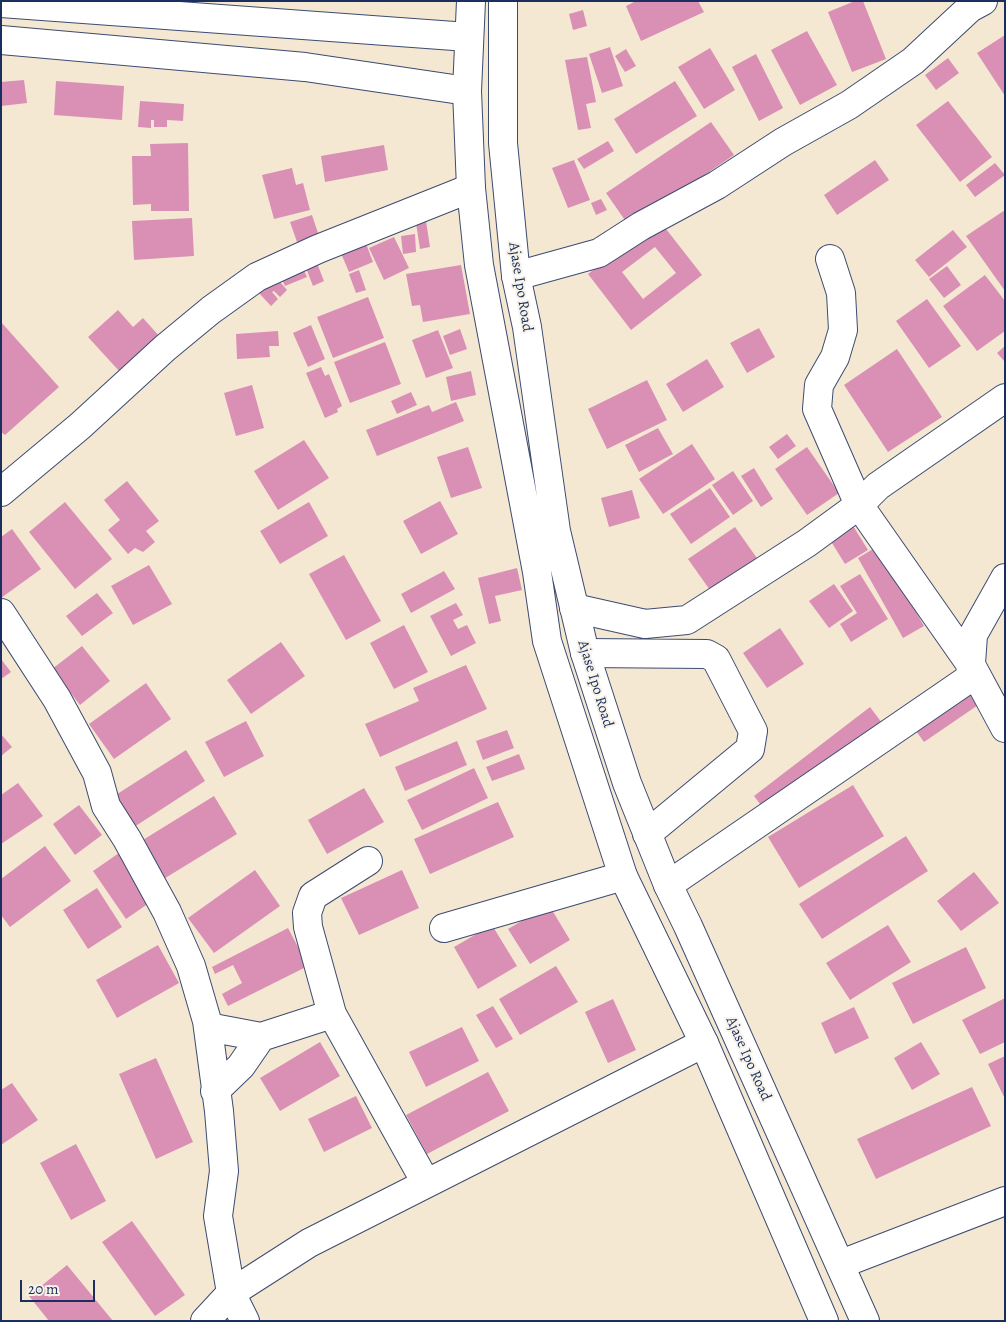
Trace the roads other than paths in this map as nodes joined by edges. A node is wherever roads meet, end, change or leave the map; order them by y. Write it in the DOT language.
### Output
graph roads {
  1 [pos="471,1"];
  2 [pos="503,1"];
  3 [pos="1,3"];
  4 [pos="974,3"];
  5 [pos="236,10"];
  6 [pos="468,37"];
  7 [pos="1,40"];
  8 [pos="467,91"];
  9 [pos="471,188"];
  10 [pos="830,259"];
  11 [pos="516,276"];
  12 [pos="1005,398"];
  13 [pos="1,492"];
  14 [pos="859,505"];
  15 [pos="1005,578"];
  16 [pos="574,608"];
  17 [pos="1,613"];
  18 [pos="584,653"];
  19 [pos="971,665"];
  20 [pos="1005,728"];
  21 [pos="647,834"];
  22 [pos="368,861"];
  23 [pos="623,876"];
  24 [pos="668,885"];
  25 [pos="444,928"];
  26 [pos="332,1014"];
  27 [pos="208,1027"];
  28 [pos="260,1037"];
  29 [pos="704,1043"];
  30 [pos="216,1090"];
  31 [pos="426,1183"];
  32 [pos="1005,1201"];
  33 [pos="841,1264"];
  34 [pos="232,1293"];
  35 [pos="205,1321"];
  36 [pos="245,1321"];
  37 [pos="824,1321"];
  38 [pos="866,1321"];
  1 -- 6 [label="main road"];
  2 -- 11 [label="main road, Ajase Ipo Road"];
  3 -- 5 [label="main road"];
  4 -- 11 [label="main road"];
  5 -- 6 [label="main road"];
  6 -- 8 [label="main road"];
  7 -- 8 [label="main road"];
  8 -- 9 [label="main road"];
  9 -- 13 [label="main road"];
  9 -- 23 [label="main road"];
  10 -- 14 [label="main road"];
  11 -- 16 [label="main road, Ajase Ipo Road"];
  12 -- 14 [label="main road"];
  14 -- 16 [label="main road"];
  14 -- 19 [label="main road"];
  15 -- 19 [label="main road"];
  16 -- 18 [label="main road, Ajase Ipo Road"];
  17 -- 27 [label="main road"];
  18 -- 21 [label="main road, Ajase Ipo Road"];
  18 -- 21 [label="main road"];
  19 -- 20 [label="main road"];
  19 -- 24 [label="main road"];
  21 -- 24 [label="main road, Ajase Ipo Road"];
  22 -- 26 [label="main road"];
  23 -- 25 [label="main road"];
  23 -- 29 [label="main road"];
  24 -- 33 [label="main road, Ajase Ipo Road"];
  26 -- 28 [label="main road"];
  26 -- 31 [label="main road"];
  27 -- 28 [label="main road"];
  27 -- 30 [label="main road"];
  28 -- 30 [label="main road"];
  29 -- 31 [label="main road"];
  29 -- 37 [label="main road"];
  30 -- 34 [label="main road"];
  31 -- 34 [label="main road"];
  32 -- 33 [label="main road"];
  33 -- 38 [label="main road, Ajase Ipo Road"];
  34 -- 35 [label="main road"];
  34 -- 36 [label="main road"];
}
